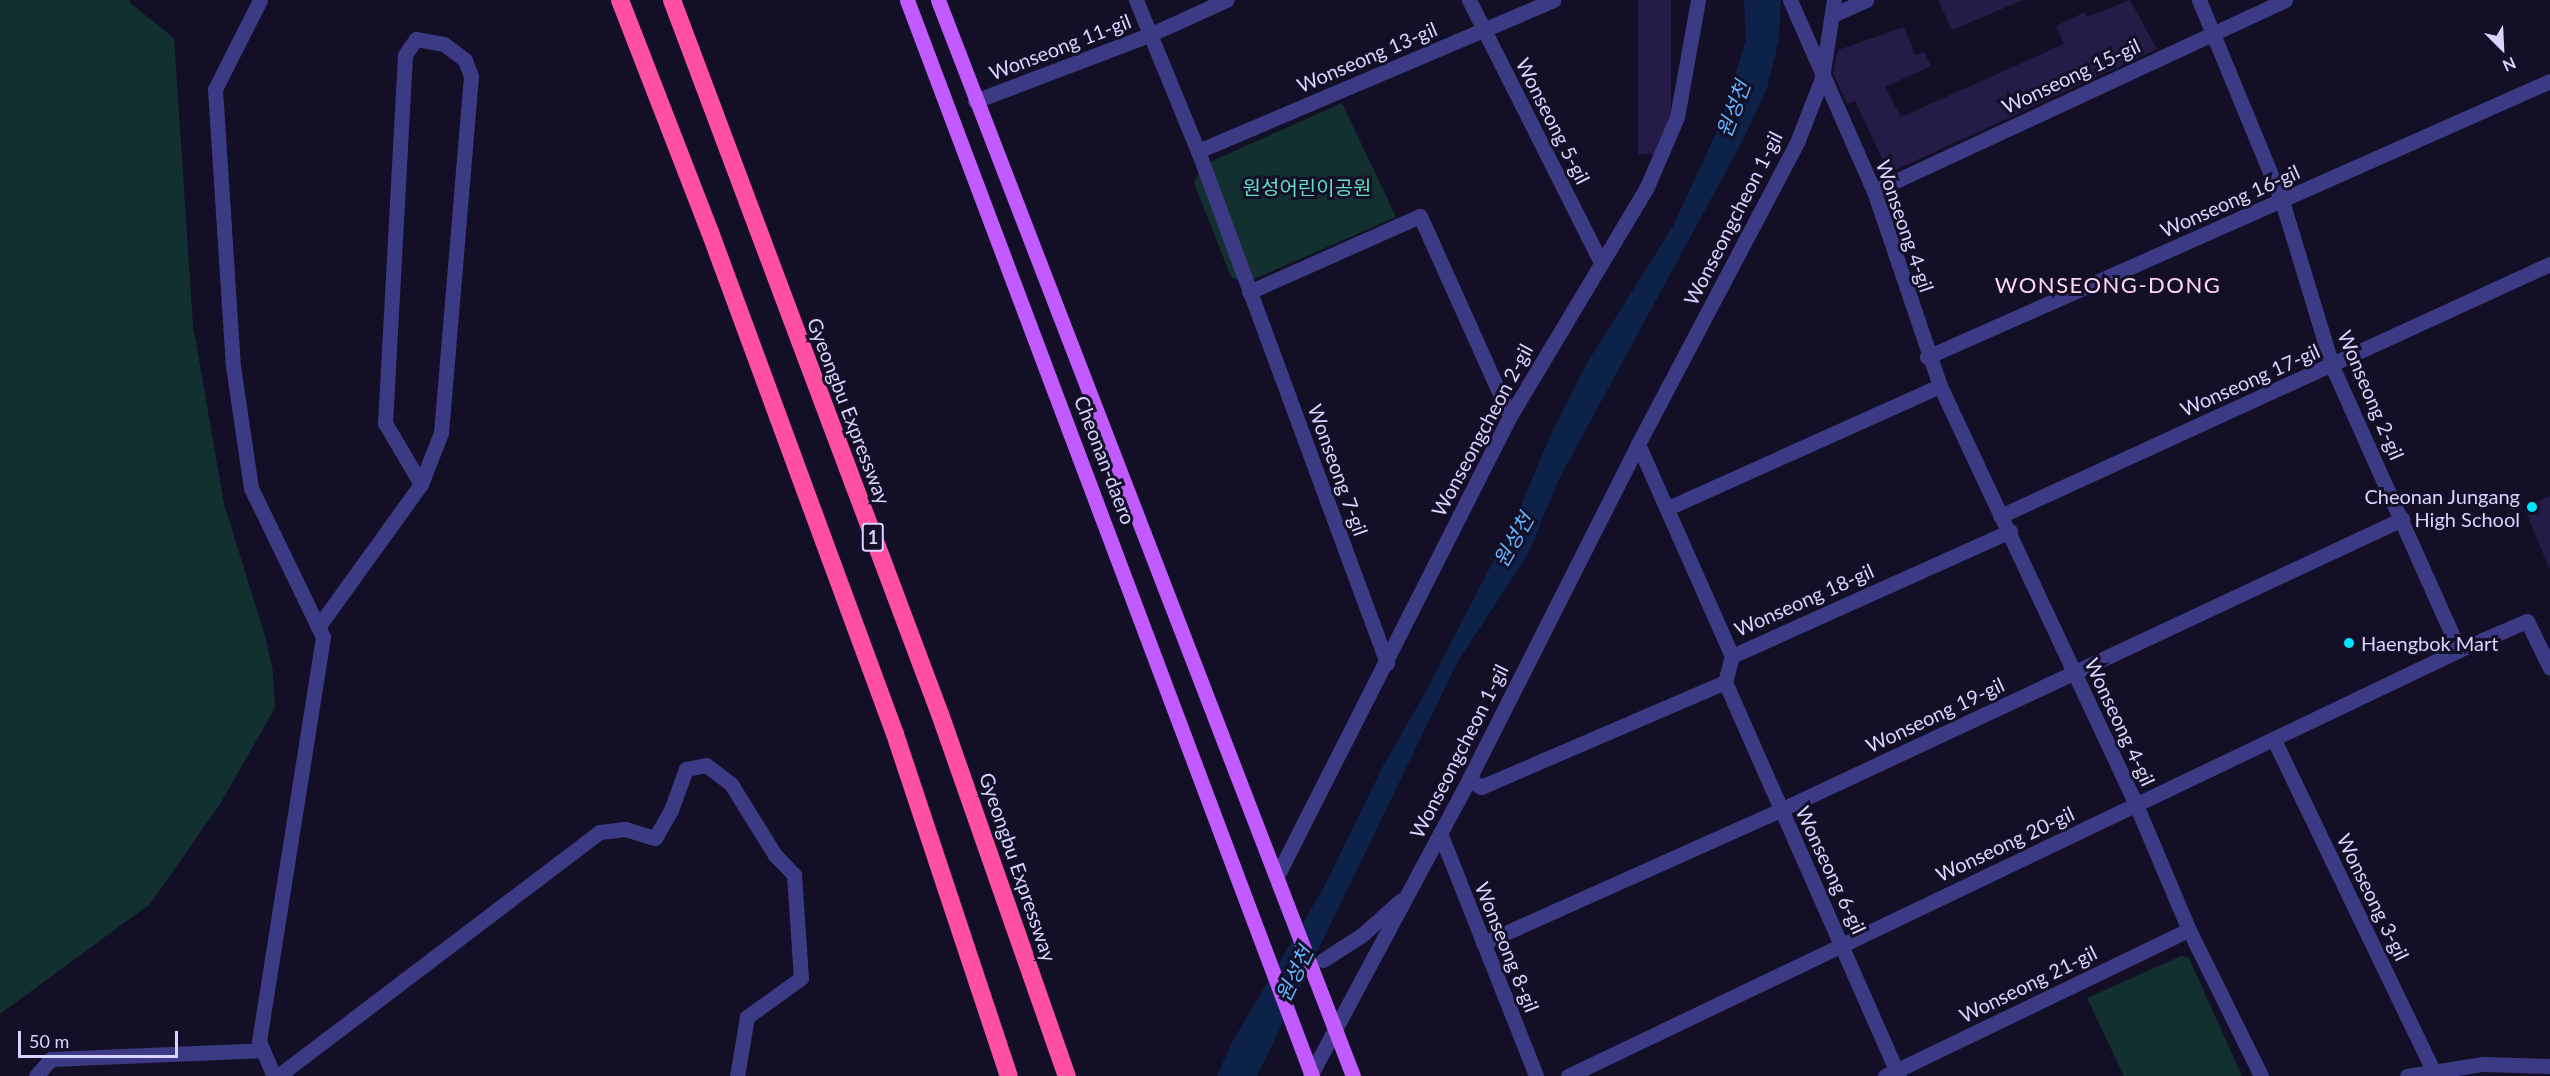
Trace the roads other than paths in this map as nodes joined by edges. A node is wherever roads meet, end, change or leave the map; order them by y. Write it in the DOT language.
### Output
graph roads {
  1 [pos="260,0"];
  2 [pos="620,0"];
  3 [pos="672,0"];
  4 [pos="907,0"];
  5 [pos="939,0"];
  6 [pos="1136,0"];
  7 [pos="1226,0"];
  8 [pos="1469,0"];
  9 [pos="1553,0"];
  10 [pos="1698,0"];
  11 [pos="1790,0"];
  12 [pos="1866,0"];
  13 [pos="2199,0"];
  14 [pos="2285,0"];
  15 [pos="1835,7"];
  16 [pos="1484,31"];
  17 [pos="2214,33"];
  18 [pos="1149,35"];
  19 [pos="1822,78"];
  20 [pos="2550,81"];
  21 [pos="975,101"];
  22 [pos="1198,151"];
  23 [pos="1874,190"];
  24 [pos="2282,201"];
  25 [pos="1600,261"];
  26 [pos="2550,264"];
  27 [pos="1249,292"];
  28 [pos="1927,357"];
  29 [pos="2332,366"];
  30 [pos="1940,386"];
  31 [pos="1510,416"];
  32 [pos="1638,444"];
  33 [pos="422,484"];
  34 [pos="1668,508"];
  35 [pos="2000,516"];
  36 [pos="2402,519"];
  37 [pos="2010,531"];
  38 [pos="318,627"];
  39 [pos="2459,650"];
  40 [pos="1732,656"];
  41 [pos="1386,663"];
  42 [pos="2550,668"];
  43 [pos="2074,674"];
  44 [pos="1725,682"];
  45 [pos="2274,740"];
  46 [pos="1469,779"];
  47 [pos="2137,807"];
  48 [pos="1780,810"];
  49 [pos="1440,833"];
  50 [pos="1278,874"];
  51 [pos="1409,893"];
  52 [pos="2189,930"];
  53 [pos="1483,943"];
  54 [pos="1841,943"];
  55 [pos="1323,960"];
  56 [pos="1337,1030"];
  57 [pos="263,1050"];
  58 [pos="2550,1066"];
  59 [pos="1894,1074"];
  60 [pos="2435,1074"];
  61 [pos="1311,1075"];
  62 [pos="36,1076"];
  63 [pos="276,1076"];
  64 [pos="737,1076"];
  65 [pos="1009,1076"];
  66 [pos="1067,1076"];
  67 [pos="1353,1076"];
  68 [pos="1536,1076"];
  69 [pos="1568,1076"];
  70 [pos="2261,1076"];
  71 [pos="2407,1076"];
  1 -- 38 [label="street"];
  2 -- 65 [label="highway"];
  3 -- 66 [label="highway, Gyeongbu Expressway / 1"];
  4 -- 61 [label="main road, Cheonan-daero"];
  5 -- 21 [label="main road, Cheonan-daero"];
  6 -- 18 [label="street, Wonseong 7-gil"];
  7 -- 18 [label="street, Wonseong 11-gil"];
  8 -- 16 [label="street, Wonseong 5-gil"];
  9 -- 16 [label="street, Wonseong 13-gil"];
  10 -- 25 [label="street, Wonseongcheon 2-gil"];
  11 -- 19 [label="street, Wonseong 4-gil"];
  12 -- 15 [label="street"];
  13 -- 17 [label="street, Wonseong 2-gil"];
  14 -- 17 [label="street, Wonseong 15-gil"];
  15 -- 19 [label="street, Wonseongcheon 1-gil"];
  16 -- 22 [label="street, Wonseong 13-gil"];
  16 -- 25 [label="street, Wonseong 5-gil"];
  17 -- 23 [label="street, Wonseong 15-gil"];
  17 -- 24 [label="street, Wonseong 2-gil"];
  18 -- 21 [label="street, Wonseong 11-gil"];
  18 -- 22 [label="street, Wonseong 7-gil"];
  19 -- 23 [label="street, Wonseong 4-gil"];
  19 -- 32 [label="street, Wonseongcheon 1-gil"];
  20 -- 24 [label="street, Wonseong 16-gil"];
  21 -- 50 [label="main road, Cheonan-daero"];
  22 -- 27 [label="street, Wonseong 7-gil"];
  23 -- 28 [label="street, Wonseong 4-gil"];
  24 -- 28 [label="street, Wonseong 16-gil"];
  24 -- 29 [label="street, Wonseong 2-gil"];
  25 -- 31 [label="street, Wonseongcheon 2-gil"];
  26 -- 29 [label="street, Wonseong 17-gil"];
  27 -- 31 [label="street"];
  27 -- 41 [label="street, Wonseong 7-gil"];
  28 -- 30 [label="street, Wonseong 4-gil"];
  29 -- 35 [label="street, Wonseong 17-gil"];
  29 -- 36 [label="street, Wonseong 2-gil"];
  30 -- 34 [label="street"];
  30 -- 35 [label="street, Wonseong 4-gil"];
  31 -- 41 [label="street, Wonseongcheon 2-gil"];
  32 -- 34 [label="street"];
  32 -- 46 [label="street, Wonseongcheon 1-gil"];
  33 -- 33 [label="street"];
  33 -- 38 [label="street"];
  34 -- 40 [label="street"];
  35 -- 37 [label="street, Wonseong 4-gil"];
  36 -- 39 [label="street, Wonseong 2-gil"];
  36 -- 43 [label="street, Wonseong 19-gil"];
  37 -- 40 [label="street, Wonseong 18-gil"];
  37 -- 43 [label="street, Wonseong 4-gil"];
  38 -- 57 [label="street"];
  39 -- 42 [label="street"];
  39 -- 45 [label="street, Wonseong 20-gil"];
  40 -- 44 [label="street, Wonseong 18-gil"];
  41 -- 50 [label="street, Wonseongcheon 2-gil"];
  43 -- 47 [label="street, Wonseong 4-gil"];
  43 -- 48 [label="street, Wonseong 19-gil"];
  44 -- 46 [label="street"];
  44 -- 48 [label="street, Wonseong 6-gil"];
  45 -- 47 [label="street, Wonseong 20-gil"];
  45 -- 60 [label="street, Wonseong 3-gil"];
  46 -- 49 [label="street, Wonseongcheon 1-gil"];
  47 -- 52 [label="street, Wonseong 4-gil"];
  47 -- 54 [label="street, Wonseong 20-gil"];
  48 -- 53 [label="street, Wonseong 19-gil"];
  48 -- 54 [label="street, Wonseong 6-gil"];
  49 -- 51 [label="street, Wonseongcheon 1-gil"];
  49 -- 53 [label="street, Wonseong 8-gil"];
  50 -- 56 [label="main road, Cheonan-daero"];
  51 -- 55 [label="street"];
  51 -- 56 [label="street, Wonseongcheon 1-gil"];
  52 -- 59 [label="street, Wonseong 21-gil"];
  52 -- 70 [label="street, Wonseong 4-gil"];
  53 -- 68 [label="street, Wonseong 8-gil"];
  54 -- 59 [label="street, Wonseong 6-gil"];
  54 -- 69 [label="street, Wonseong 20-gil"];
  56 -- 61 [label="street, Wonseongcheon 1-gil"];
  56 -- 67 [label="main road"];
  57 -- 62 [label="street"];
  57 -- 63 [label="street"];
  58 -- 60 [label="street"];
  60 -- 71 [label="street"];
  63 -- 64 [label="street"];
}
